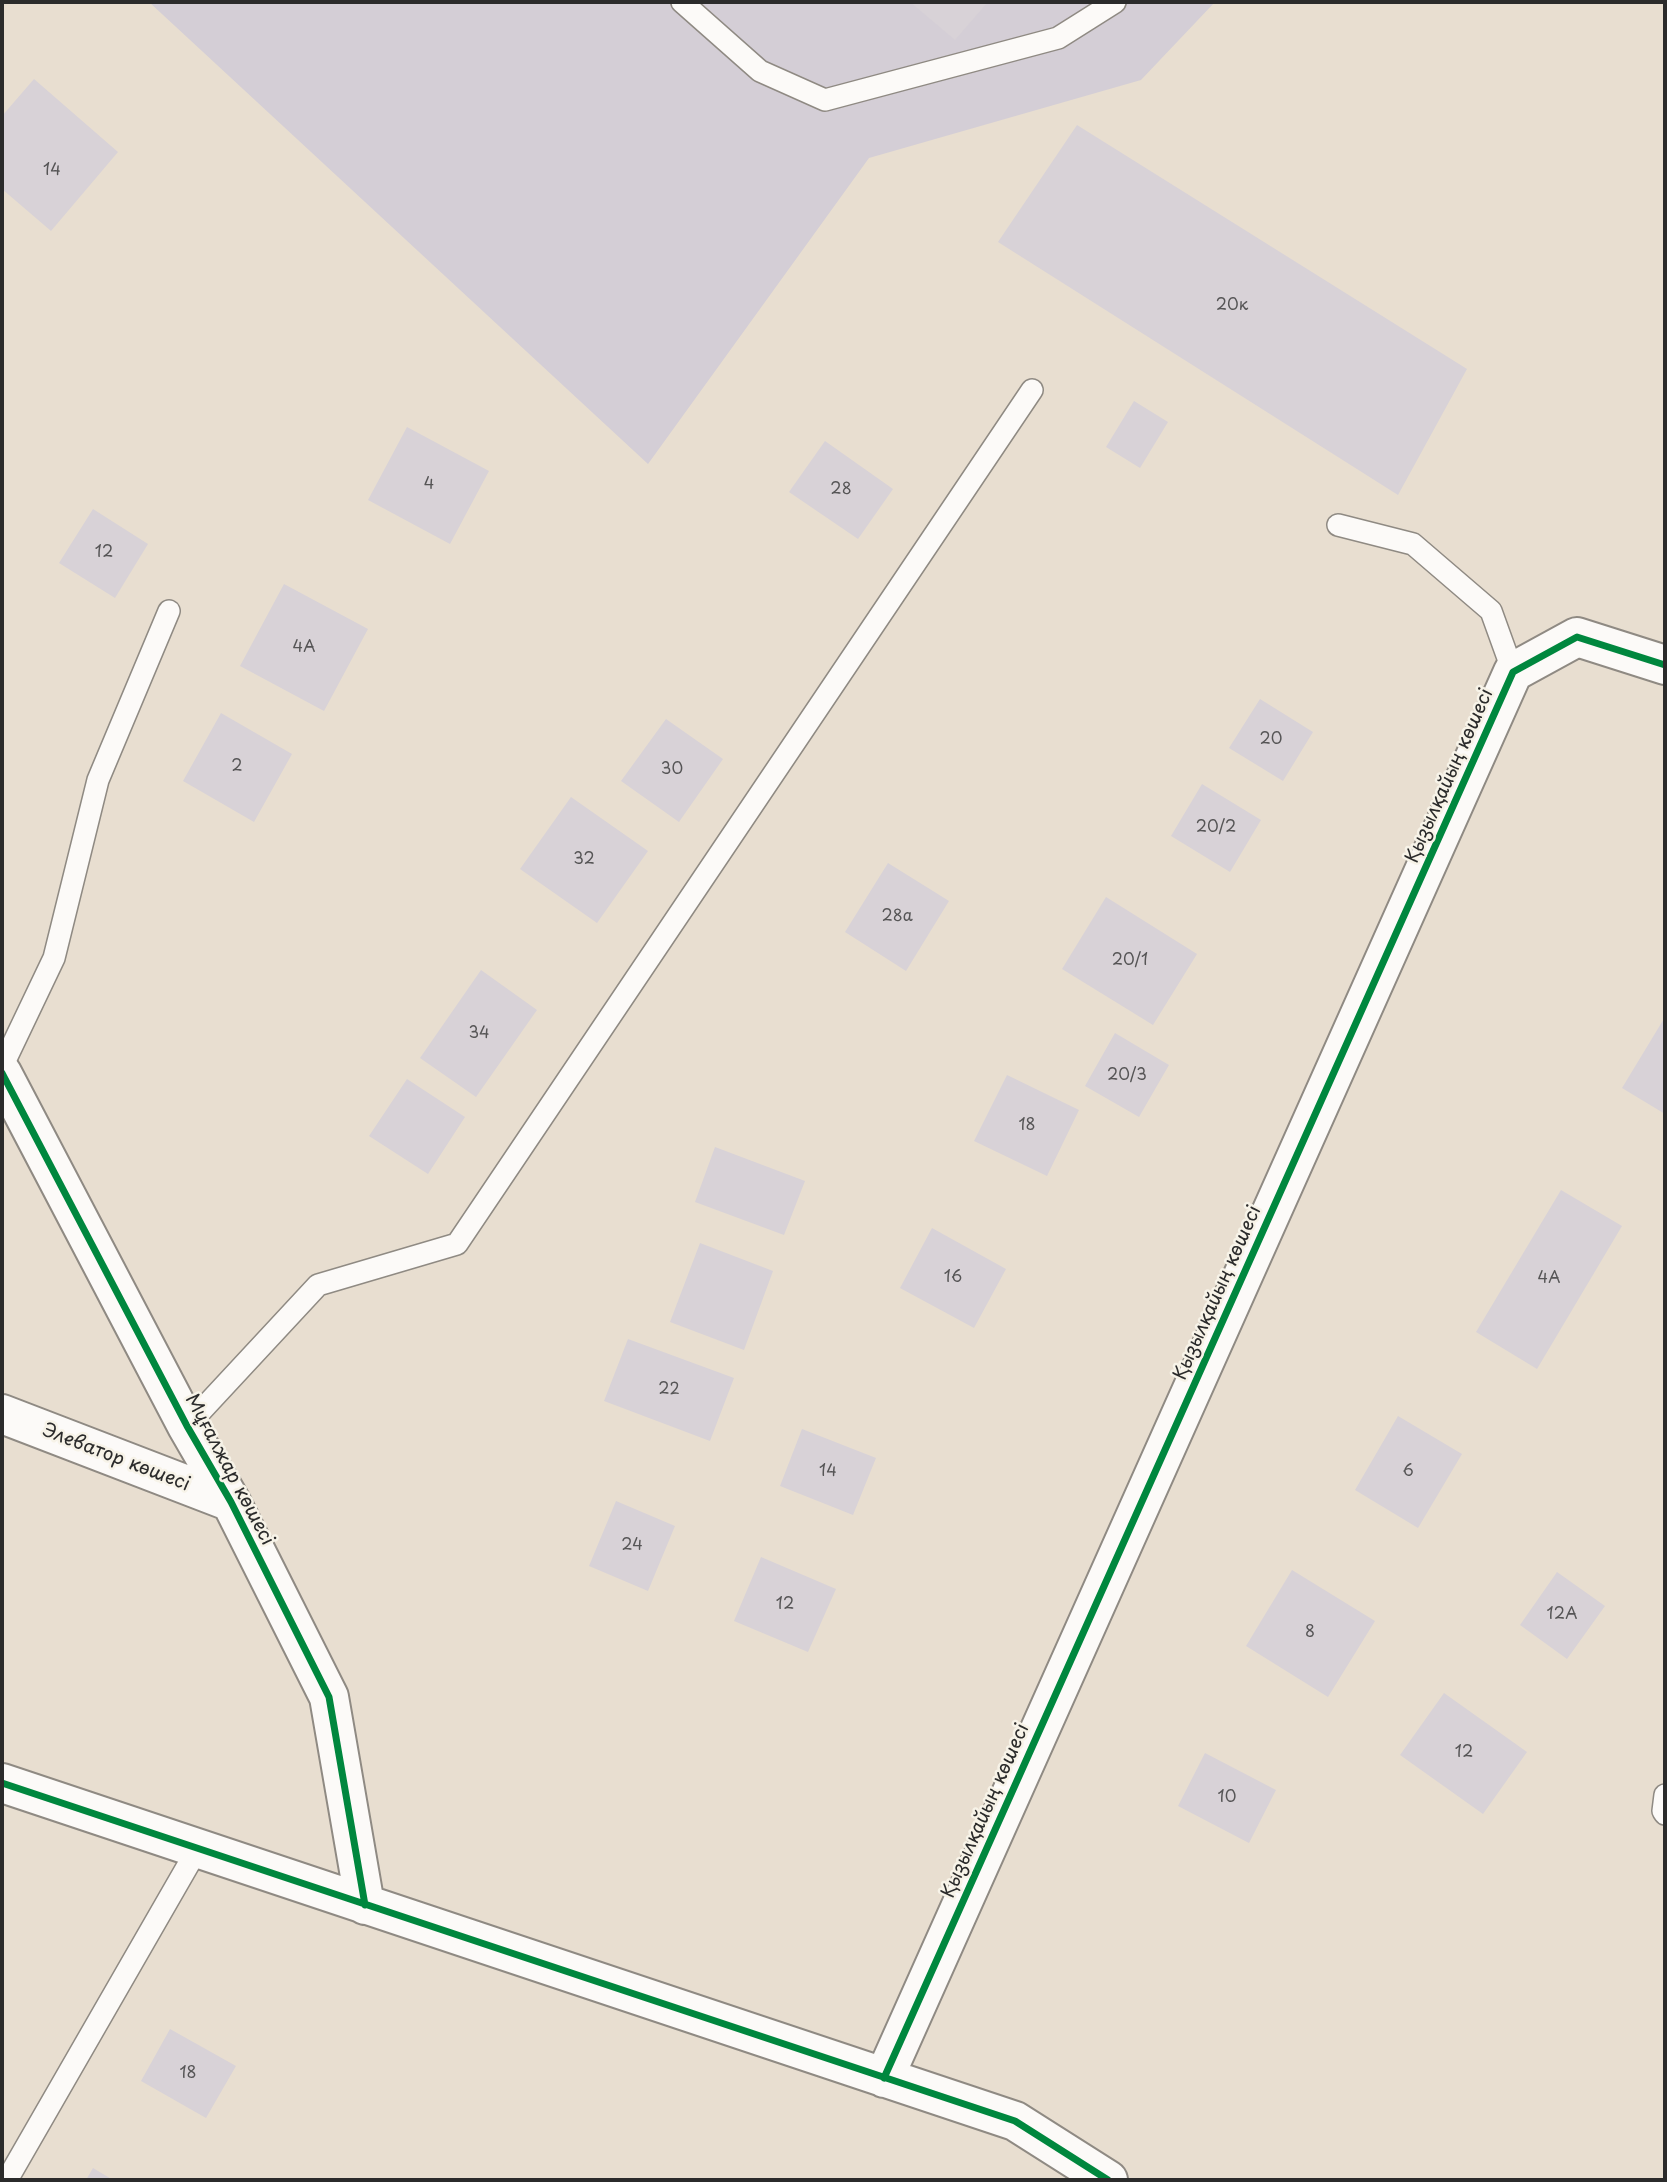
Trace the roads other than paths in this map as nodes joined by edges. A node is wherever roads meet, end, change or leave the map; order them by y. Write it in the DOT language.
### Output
graph roads {
  1 [pos="682,2"];
  2 [pos="1115,2"];
  3 [pos="1032,390"];
  4 [pos="1338,525"];
  5 [pos="169,611"];
  6 [pos="1665,665"];
  7 [pos="1513,672"];
  8 [pos="2,1067"];
  9 [pos="2,1073"];
  10 [pos="2,1415"];
  11 [pos="187,1426"];
  12 [pos="231,1502"];
  13 [pos="2,1783"];
  14 [pos="1665,1795"];
  15 [pos="1665,1814"];
  16 [pos="198,1848"];
  17 [pos="365,1905"];
  18 [pos="884,2078"];
  19 [pos="7,2180"];
  20 [pos="1108,2180"];
  1 -- 2 [label="lane"];
  3 -- 11 [label="lane"];
  4 -- 7 [label="lane"];
  5 -- 8 [label="lane"];
  6 -- 7 [label="street, Қызылқайың көшесі"];
  7 -- 18 [label="street, Қызылқайың көшесі"];
  9 -- 11 [label="street, Мұғалжар көшесі"];
  10 -- 12 [label="street, Элеватор көшесі"];
  11 -- 12 [label="street, Мұғалжар көшесі"];
  12 -- 17 [label="street, Мұғалжар көшесі"];
  13 -- 16 [label="street"];
  14 -- 15 [label="lane"];
  16 -- 17 [label="street"];
  16 -- 19 [label="lane"];
  17 -- 18 [label="street"];
  18 -- 20 [label="street"];
}
